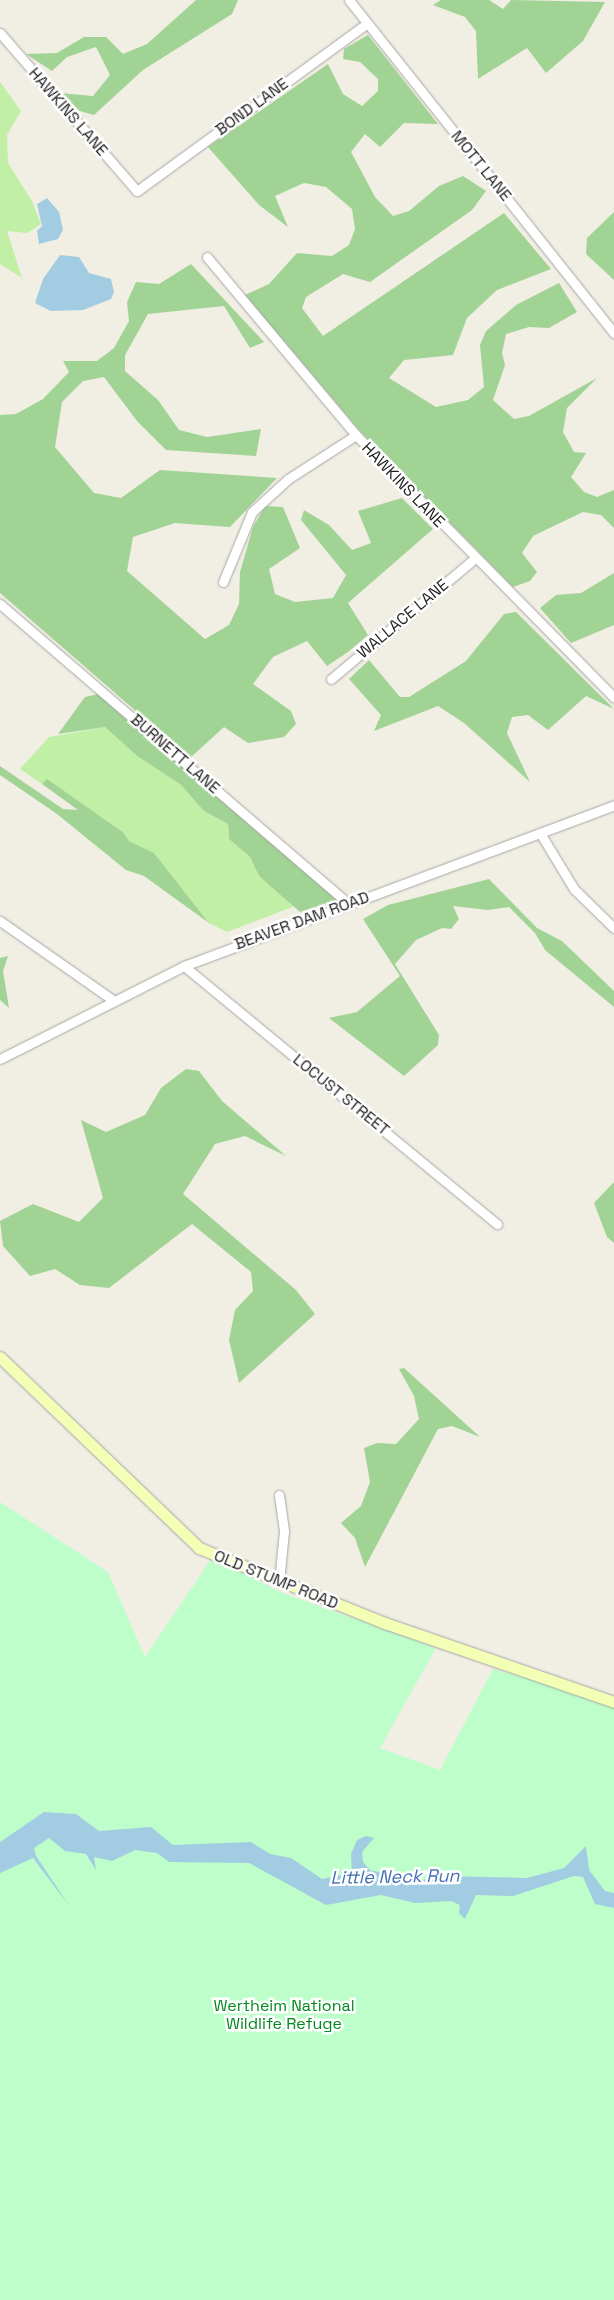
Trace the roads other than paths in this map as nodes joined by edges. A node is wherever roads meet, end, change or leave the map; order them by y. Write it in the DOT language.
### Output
graph roads {
  1 [pos="349,0"];
  2 [pos="367,23"];
  3 [pos="0,33"];
  4 [pos="137,191"];
  5 [pos="207,258"];
  6 [pos="614,332"];
  7 [pos="356,436"];
  8 [pos="475,558"];
  9 [pos="223,582"];
  10 [pos="0,604"];
  11 [pos="330,679"];
  12 [pos="614,698"];
  13 [pos="614,805"];
  14 [pos="540,833"];
  15 [pos="349,904"];
  16 [pos="0,921"];
  17 [pos="614,928"];
  18 [pos="184,966"];
  19 [pos="113,1000"];
  20 [pos="0,1059"];
  21 [pos="497,1224"];
  22 [pos="0,1357"];
  23 [pos="279,1495"];
  24 [pos="279,1582"];
  25 [pos="614,1702"];
  1 -- 2 [label="street, MOTT LANE"];
  2 -- 4 [label="street, BOND LANE"];
  2 -- 6 [label="street, MOTT LANE"];
  3 -- 4 [label="street, HAWKINS LANE"];
  5 -- 7 [label="street, HAWKINS LANE"];
  7 -- 8 [label="street, HAWKINS LANE"];
  7 -- 9 [label="street"];
  8 -- 11 [label="street, WALLACE LANE"];
  8 -- 12 [label="street, HAWKINS LANE"];
  10 -- 15 [label="street, BURNETT LANE"];
  13 -- 14 [label="street, BEAVER DAM ROAD"];
  14 -- 15 [label="street, BEAVER DAM ROAD"];
  14 -- 17 [label="street"];
  15 -- 18 [label="street, BEAVER DAM ROAD"];
  16 -- 19 [label="street"];
  18 -- 19 [label="street, BEAVER DAM ROAD"];
  18 -- 21 [label="street, LOCUST STREET"];
  19 -- 20 [label="street, BEAVER DAM ROAD"];
  22 -- 24 [label="street, OLD STUMP ROAD"];
  23 -- 24 [label="street"];
  24 -- 25 [label="street, OLD STUMP ROAD"];
}
